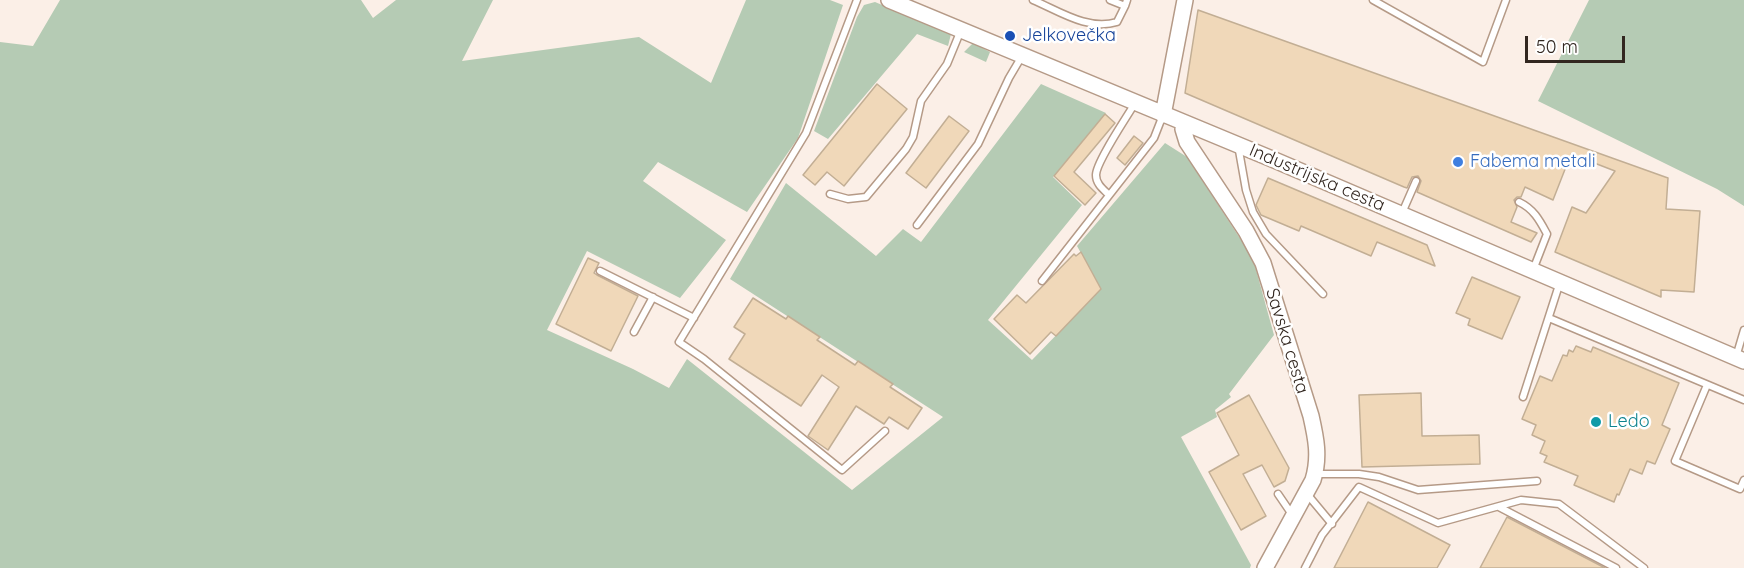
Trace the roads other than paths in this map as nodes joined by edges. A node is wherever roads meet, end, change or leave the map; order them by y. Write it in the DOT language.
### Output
graph roads {
  1 [pos="857,0"];
  2 [pos="889,0"];
  3 [pos="1033,0"];
  4 [pos="1110,0"];
  5 [pos="1185,0"];
  6 [pos="1375,0"];
  7 [pos="1506,0"];
  8 [pos="1126,3"];
  9 [pos="961,30"];
  10 [pos="1023,56"];
  11 [pos="1135,103"];
  12 [pos="1164,115"];
  13 [pos="1185,123"];
  14 [pos="1238,145"];
  15 [pos="1416,181"];
  16 [pos="830,194"];
  17 [pos="1109,195"];
  18 [pos="1519,202"];
  19 [pos="1401,214"];
  20 [pos="917,225"];
  21 [pos="1533,270"];
  22 [pos="600,271"];
  23 [pos="1042,281"];
  24 [pos="1560,282"];
  25 [pos="1323,294"];
  26 [pos="653,297"];
  27 [pos="694,318"];
  28 [pos="1549,318"];
  29 [pos="1744,330"];
  30 [pos="634,332"];
  31 [pos="1740,359"];
  32 [pos="1707,385"];
  33 [pos="1523,397"];
  34 [pos="1743,397"];
  35 [pos="885,430"];
  36 [pos="1314,474"];
  37 [pos="1744,480"];
  38 [pos="1537,481"];
  39 [pos="1306,494"];
  40 [pos="1278,495"];
  41 [pos="1498,507"];
  42 [pos="1293,516"];
  43 [pos="1332,524"];
  44 [pos="1265,568"];
  45 [pos="1305,568"];
  46 [pos="1616,568"];
  47 [pos="1644,568"];
  1 -- 27 [label="lane"];
  2 -- 9 [label="street, Industrijska cesta"];
  3 -- 8 [label="lane"];
  4 -- 8 [label="lane"];
  5 -- 12 [label="street"];
  6 -- 7 [label="lane"];
  9 -- 10 [label="street, Industrijska cesta"];
  9 -- 16 [label="lane"];
  10 -- 11 [label="street, Industrijska cesta"];
  10 -- 20 [label="lane"];
  11 -- 12 [label="street, Industrijska cesta"];
  11 -- 17 [label="lane"];
  12 -- 13 [label="street, Industrijska cesta"];
  12 -- 17 [label="lane"];
  13 -- 14 [label="street, Industrijska cesta"];
  13 -- 36 [label="street, Savska cesta"];
  14 -- 19 [label="street, Industrijska cesta"];
  14 -- 25 [label="lane"];
  15 -- 19 [label="lane"];
  17 -- 23 [label="lane"];
  18 -- 21 [label="lane"];
  19 -- 21 [label="street, Industrijska cesta"];
  21 -- 24 [label="street, Industrijska cesta"];
  22 -- 26 [label="lane"];
  24 -- 28 [label="lane"];
  24 -- 31 [label="street, Industrijska cesta"];
  26 -- 27 [label="lane"];
  26 -- 30 [label="lane"];
  27 -- 35 [label="lane"];
  28 -- 32 [label="lane"];
  28 -- 33 [label="lane"];
  29 -- 31 [label="lane"];
  32 -- 34 [label="lane"];
  32 -- 37 [label="lane"];
  36 -- 38 [label="lane"];
  36 -- 39 [label="street, Savska cesta"];
  39 -- 42 [label="street, Savska cesta"];
  39 -- 43 [label="lane"];
  40 -- 42 [label="lane"];
  41 -- 43 [label="lane"];
  41 -- 46 [label="lane"];
  41 -- 47 [label="lane"];
  42 -- 44 [label="street, Savska cesta"];
  43 -- 45 [label="lane"];
}
